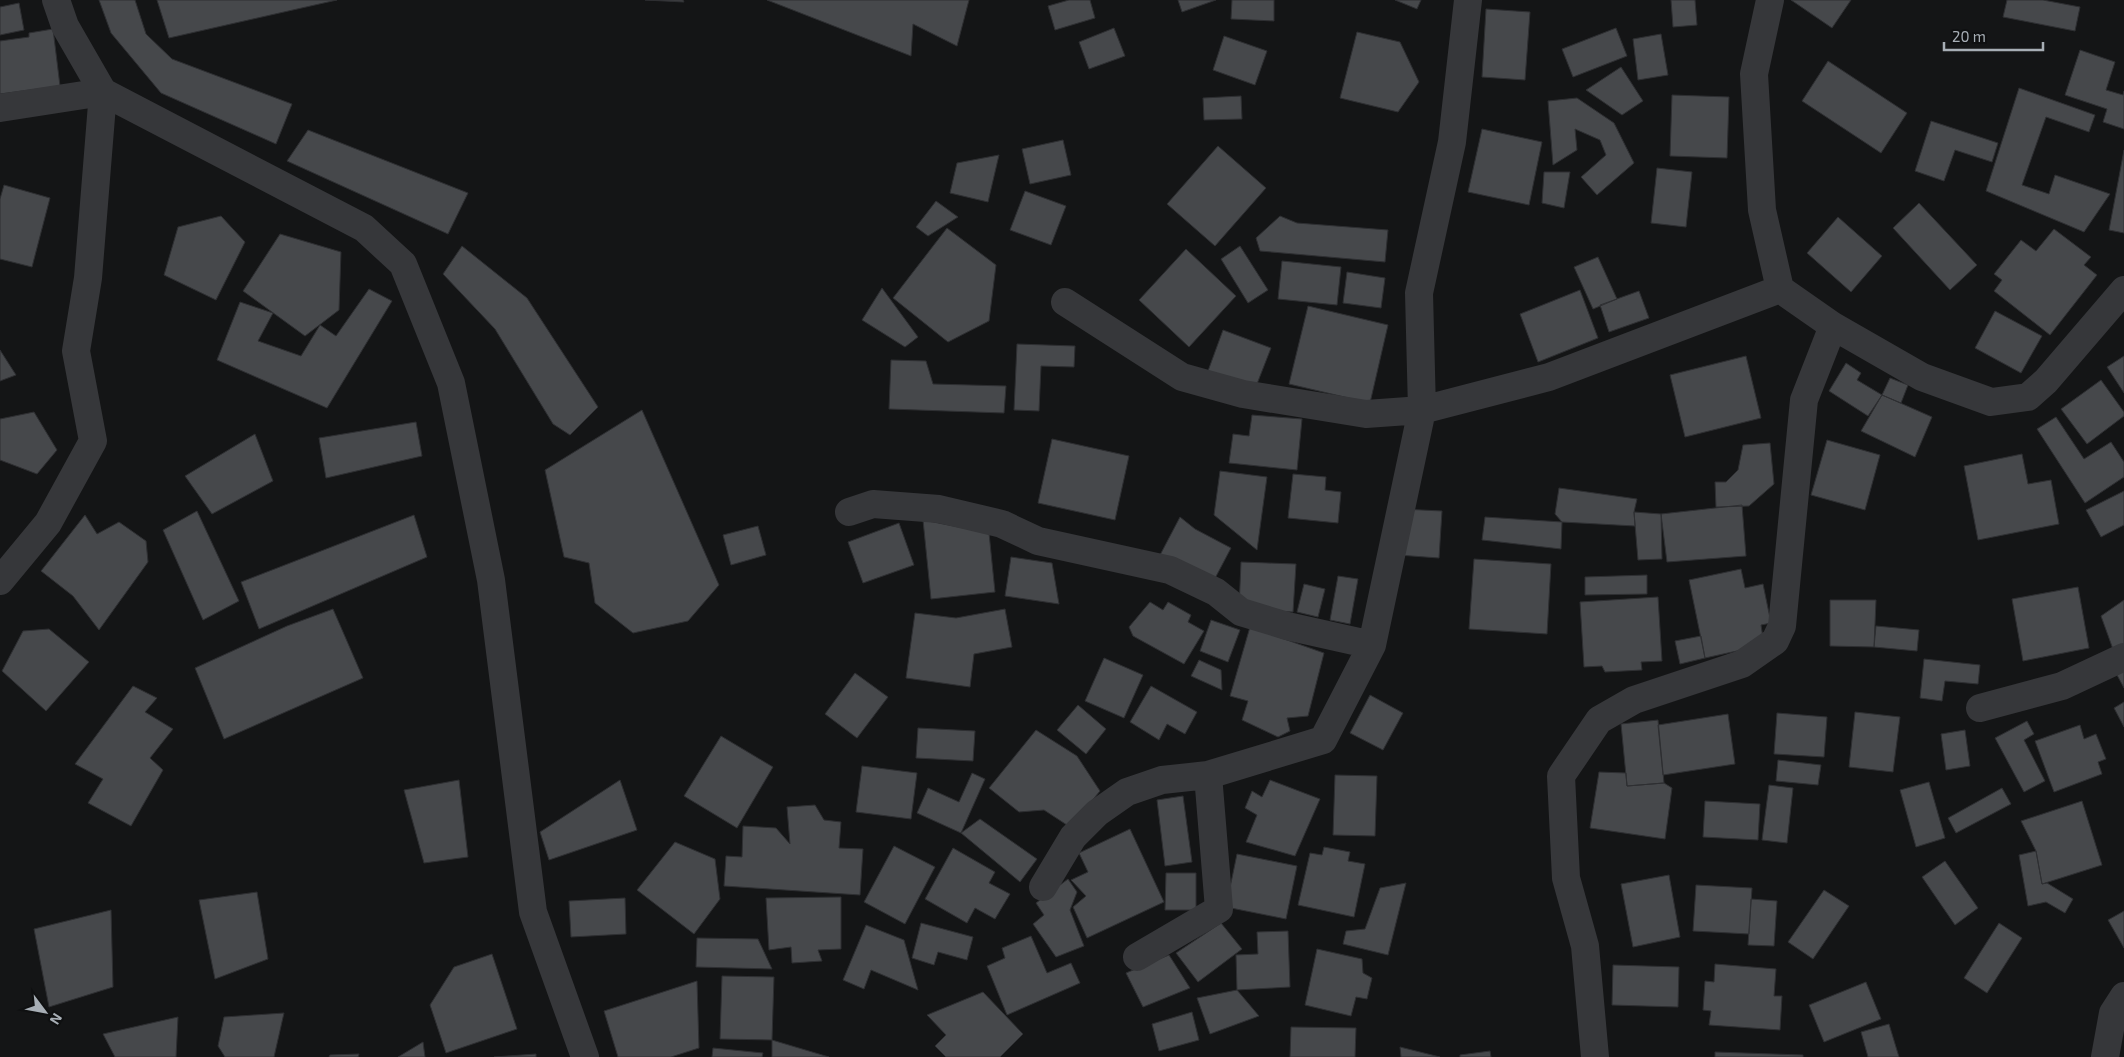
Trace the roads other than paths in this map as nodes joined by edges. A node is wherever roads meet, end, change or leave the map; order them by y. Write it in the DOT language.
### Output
graph roads {
  1 [pos="56,0"];
  2 [pos="1468,0"];
  3 [pos="1770,0"];
  4 [pos="103,92"];
  5 [pos="0,108"];
  6 [pos="1780,289"];
  7 [pos="2124,290"];
  8 [pos="1065,302"];
  9 [pos="1833,326"];
  10 [pos="1422,410"];
  11 [pos="849,512"];
  12 [pos="0,581"];
  13 [pos="1372,645"];
  14 [pos="2124,657"];
  15 [pos="1980,708"];
  16 [pos="1208,774"];
  17 [pos="1043,887"];
  18 [pos="1137,956"];
  19 [pos="2124,996"];
  20 [pos="585,1057"];
  21 [pos="1595,1057"];
  22 [pos="2105,1057"];
  1 -- 4 [label="street"];
  2 -- 10 [label="street"];
  3 -- 6 [label="street"];
  4 -- 5 [label="street"];
  4 -- 12 [label="street"];
  4 -- 20 [label="street"];
  6 -- 9 [label="street"];
  6 -- 10 [label="street"];
  7 -- 9 [label="street"];
  8 -- 10 [label="street"];
  9 -- 21 [label="street"];
  10 -- 13 [label="street"];
  11 -- 13 [label="street"];
  13 -- 16 [label="street"];
  14 -- 15 [label="street"];
  16 -- 17 [label="street"];
  16 -- 18 [label="street"];
  19 -- 22 [label="street"];
}
